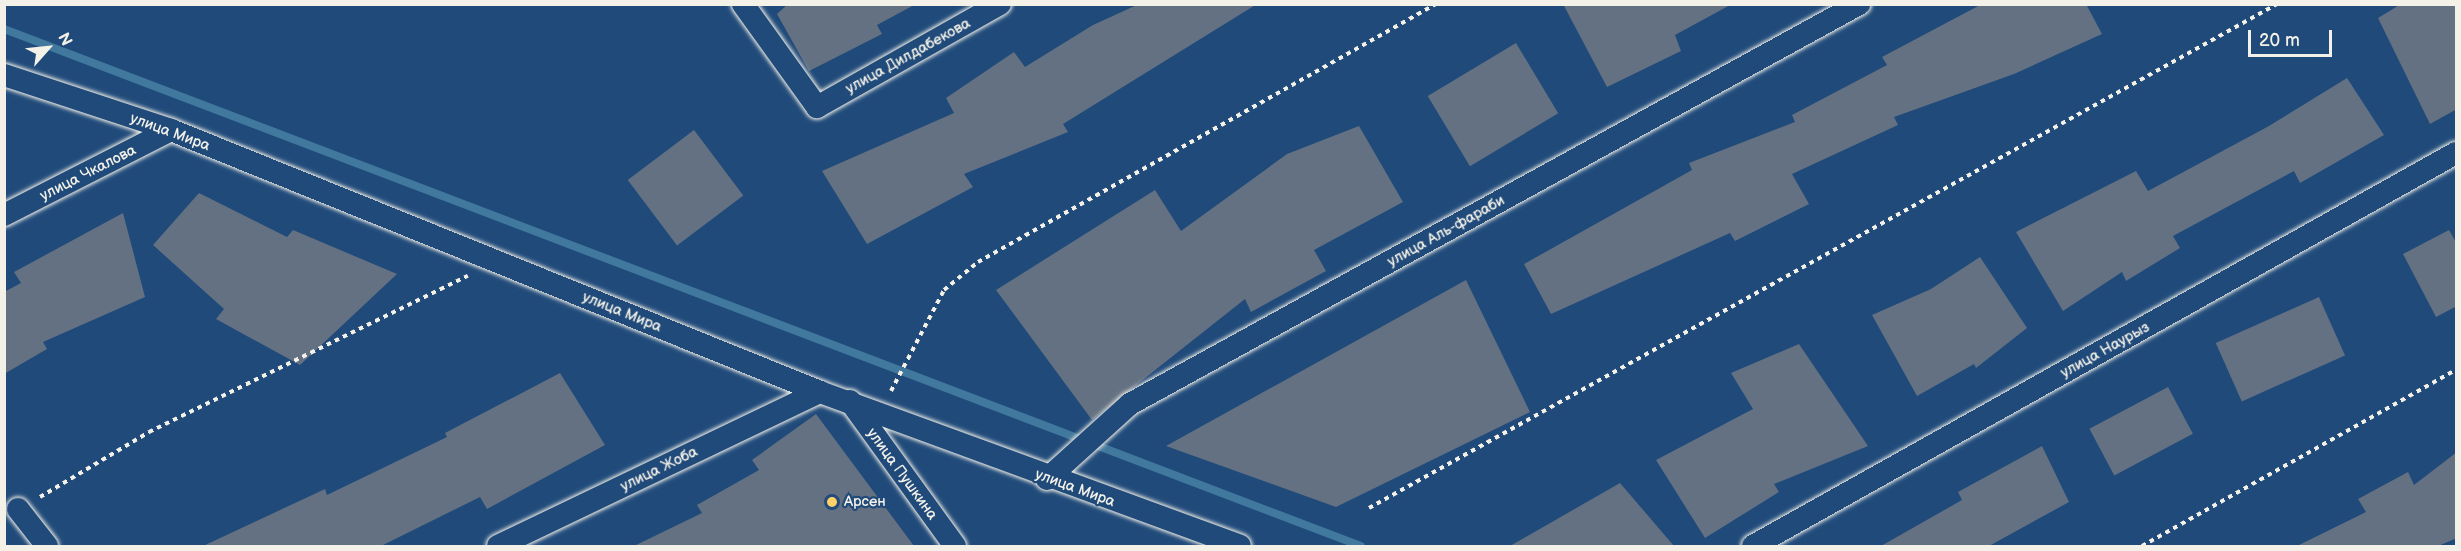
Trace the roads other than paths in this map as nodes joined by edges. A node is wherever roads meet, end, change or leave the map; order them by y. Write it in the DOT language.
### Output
graph roads {
  1 [pos="743,4"];
  2 [pos="1000,4"];
  3 [pos="1859,4"];
  4 [pos="4,75"];
  5 [pos="171,130"];
  6 [pos="2457,153"];
  7 [pos="4,215"];
  8 [pos="820,392"];
  9 [pos="850,401"];
  10 [pos="1047,479"];
  11 [pos="18,510"];
  12 [pos="47,546"];
  13 [pos="498,546"];
  14 [pos="955,546"];
  15 [pos="1240,546"];
  16 [pos="1753,546"];
  1 -- 2 [label="street, улица Дилдабекова"];
  3 -- 10 [label="street, улица Аль-фараби"];
  4 -- 5 [label="street, улица Мира"];
  5 -- 7 [label="street, улица Чкалова"];
  5 -- 8 [label="street, улица Мира"];
  6 -- 16 [label="street, улица Наурыз"];
  8 -- 9 [label="street, улица Мира"];
  8 -- 13 [label="street, улица Жоба"];
  9 -- 10 [label="street, улица Мира"];
  9 -- 14 [label="street, улица Пушкина"];
  10 -- 15 [label="street, улица Мира"];
  11 -- 12 [label="street"];
}
